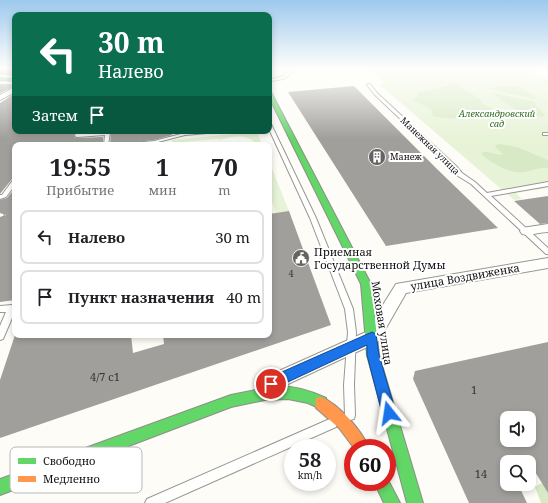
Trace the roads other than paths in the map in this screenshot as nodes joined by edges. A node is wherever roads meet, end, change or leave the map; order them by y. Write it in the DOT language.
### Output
graph roads {
  1 [pos="374,91"];
  2 [pos="272,98"];
  3 [pos="286,124"];
  4 [pos="272,125"];
  5 [pos="272,131"];
  6 [pos="78,134"];
  7 [pos="108,134"];
  8 [pos="182,134"];
  9 [pos="160,142"];
  10 [pos="548,184"];
  11 [pos="12,185"];
  12 [pos="487,195"];
  13 [pos="0,197"];
  14 [pos="539,229"];
  15 [pos="548,252"];
  16 [pos="548,263"];
  17 [pos="0,310"];
  18 [pos="0,336"];
  19 [pos="372,337"];
  20 [pos="350,348"];
  21 [pos="231,401"];
  22 [pos="340,419"];
  23 [pos="355,439"];
  24 [pos="358,439"];
  25 [pos="107,447"];
  26 [pos="10,483"];
  27 [pos="0,487"];
  28 [pos="386,491"];
  29 [pos="151,503"];
  30 [pos="392,503"];
  31 [pos="414,503"];
  1 -- 12 [label="lane, Манежная улица"];
  2 -- 3 [label="main road, Моховая улица"];
  3 -- 4 [label="lane"];
  3 -- 19 [label="main road, Моховая улица"];
  5 -- 20 [label="lane"];
  6 -- 7 [label="lane"];
  8 -- 9 [label="lane"];
  10 -- 12 [label="lane"];
  11 -- 13 [label="lane"];
  12 -- 14 [label="lane, Манежная улица"];
  14 -- 15 [label="lane, Манежная улица"];
  16 -- 19 [label="street, улица Воздвиженка"];
  17 -- 18 [label="lane"];
  19 -- 20 [label="street"];
  19 -- 31 [label="main road, Моховая улица"];
  20 -- 21 [label="street"];
  20 -- 24 [label="lane"];
  21 -- 22 [label="main road"];
  21 -- 25 [label="main road"];
  22 -- 23 [label="main road"];
  22 -- 29 [label="lane"];
  26 -- 27 [label="main road"];
  28 -- 30 [label="main road"];
}
